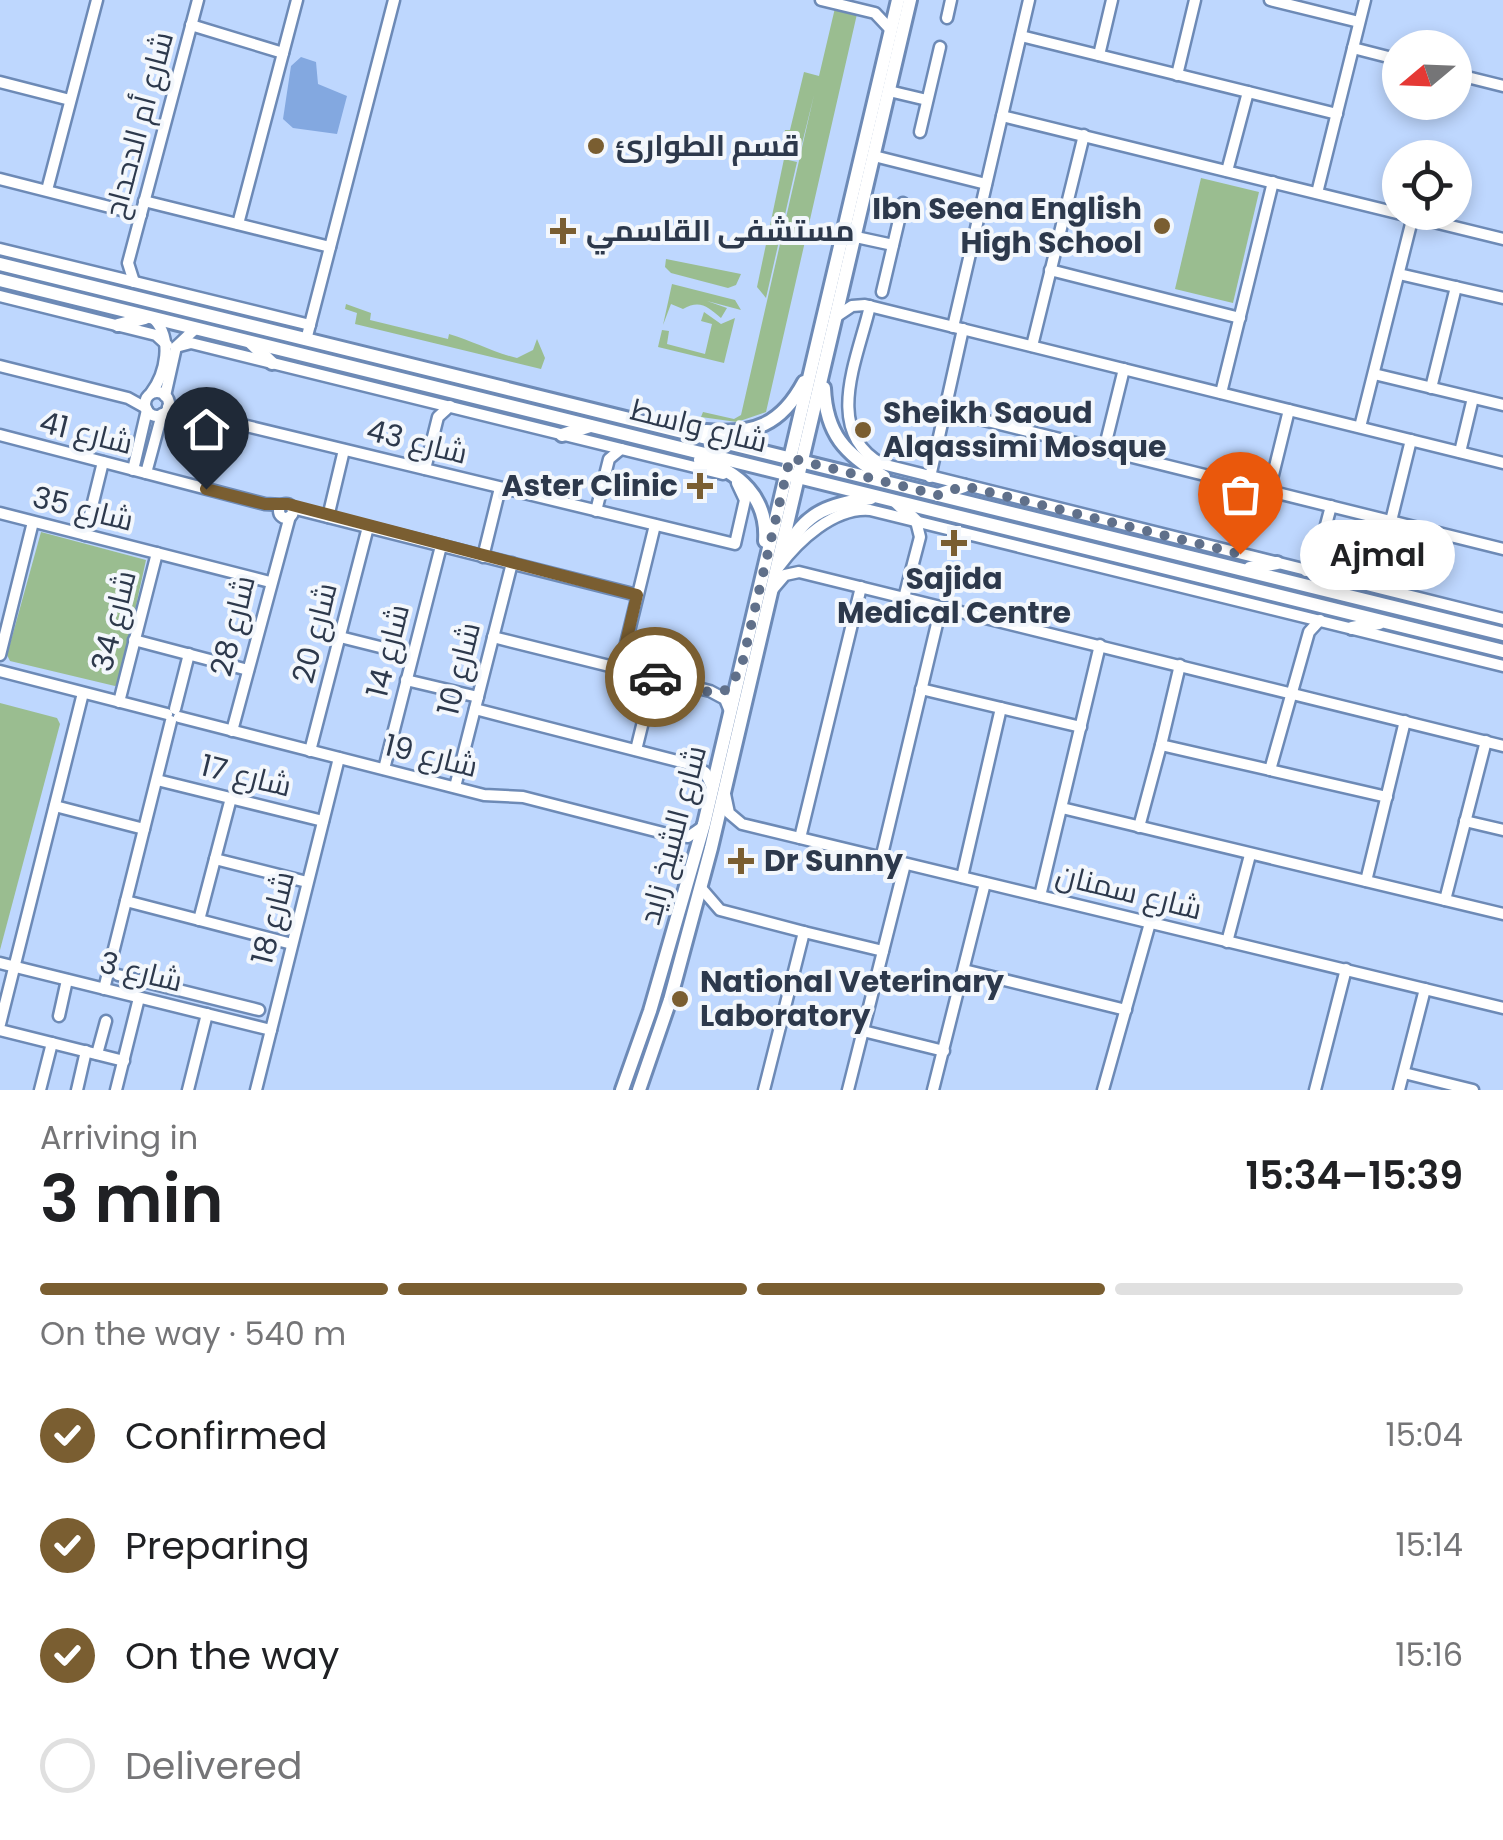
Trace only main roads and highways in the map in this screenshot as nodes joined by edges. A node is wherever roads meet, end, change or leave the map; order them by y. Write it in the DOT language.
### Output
graph roads {
  1 [pos="902,1"];
  2 [pos="0,264"];
  3 [pos="88,271"];
  4 [pos="0,280"];
  5 [pos="104,290"];
  6 [pos="151,318"];
  7 [pos="118,326"];
  8 [pos="250,342"];
  9 [pos="272,363"];
  10 [pos="818,370"];
  11 [pos="592,426"];
  12 [pos="686,433"];
  13 [pos="562,434"];
  14 [pos="676,446"];
  15 [pos="796,460"];
  16 [pos="793,475"];
  17 [pos="899,486"];
  18 [pos="964,486"];
  19 [pos="938,495"];
  20 [pos="887,499"];
  21 [pos="916,521"];
  22 [pos="1278,564"];
  23 [pos="777,569"];
  24 [pos="1242,570"];
  25 [pos="763,576"];
  26 [pos="1206,578"];
  27 [pos="1285,580"];
  28 [pos="1288,598"];
  29 [pos="1358,615"];
  30 [pos="1426,615"];
  31 [pos="1304,616"];
  32 [pos="1386,622"];
  33 [pos="1352,628"];
  34 [pos="1503,634"];
  35 [pos="1503,650"];
  36 [pos="718,791"];
  37 [pos="645,1086"];
  38 [pos="622,1090"];
  1 -- 10 [label="main road"];
  1 -- 10 [label="main road"];
  2 -- 5 [label="main road, شارع واسط"];
  3 -- 5 [label="main road"];
  4 -- 6 [label="main road, شارع واسط"];
  5 -- 12 [label="main road, شارع واسط"];
  6 -- 7 [label="main road"];
  6 -- 8 [label="main road, شارع واسط"];
  8 -- 9 [label="main road"];
  8 -- 11 [label="main road, شارع واسط"];
  10 -- 12 [label="main road"];
  10 -- 15 [label="main road"];
  10 -- 17 [label="main road"];
  11 -- 13 [label="main road"];
  11 -- 14 [label="main road, شارع واسط"];
  12 -- 15 [label="main road, شارع واسط"];
  14 -- 16 [label="main road, شارع واسط"];
  14 -- 25 [label="main road"];
  15 -- 16 [label="main road"];
  15 -- 17 [label="main road, شارع واسط"];
  16 -- 20 [label="main road, شارع واسط"];
  16 -- 23 [label="main road, شارع الشيخ زايد"];
  16 -- 25 [label="main road, شارع الشيخ زايد"];
  17 -- 19 [label="main road, شارع واسط"];
  18 -- 19 [label="main road"];
  19 -- 24 [label="main road, شارع واسط"];
  20 -- 21 [label="main road"];
  20 -- 23 [label="main road"];
  20 -- 26 [label="main road, شارع واسط"];
  22 -- 24 [label="main road"];
  23 -- 36 [label="main road, شارع الشيخ زايد"];
  24 -- 27 [label="main road, شارع واسط"];
  25 -- 36 [label="main road, شارع الشيخ زايد"];
  26 -- 27 [label="main road"];
  26 -- 28 [label="main road, شارع واسط"];
  27 -- 30 [label="main road, شارع واسط"];
  28 -- 29 [label="main road, شارع واسط"];
  28 -- 31 [label="main road"];
  29 -- 30 [label="main road"];
  29 -- 32 [label="main road, شارع واسط"];
  30 -- 34 [label="main road, شارع واسط"];
  32 -- 33 [label="main road"];
  32 -- 35 [label="main road, شارع واسط"];
  36 -- 37 [label="main road, شارع الشيخ زايد"];
  36 -- 38 [label="main road, شارع الشيخ زايد"];
}
